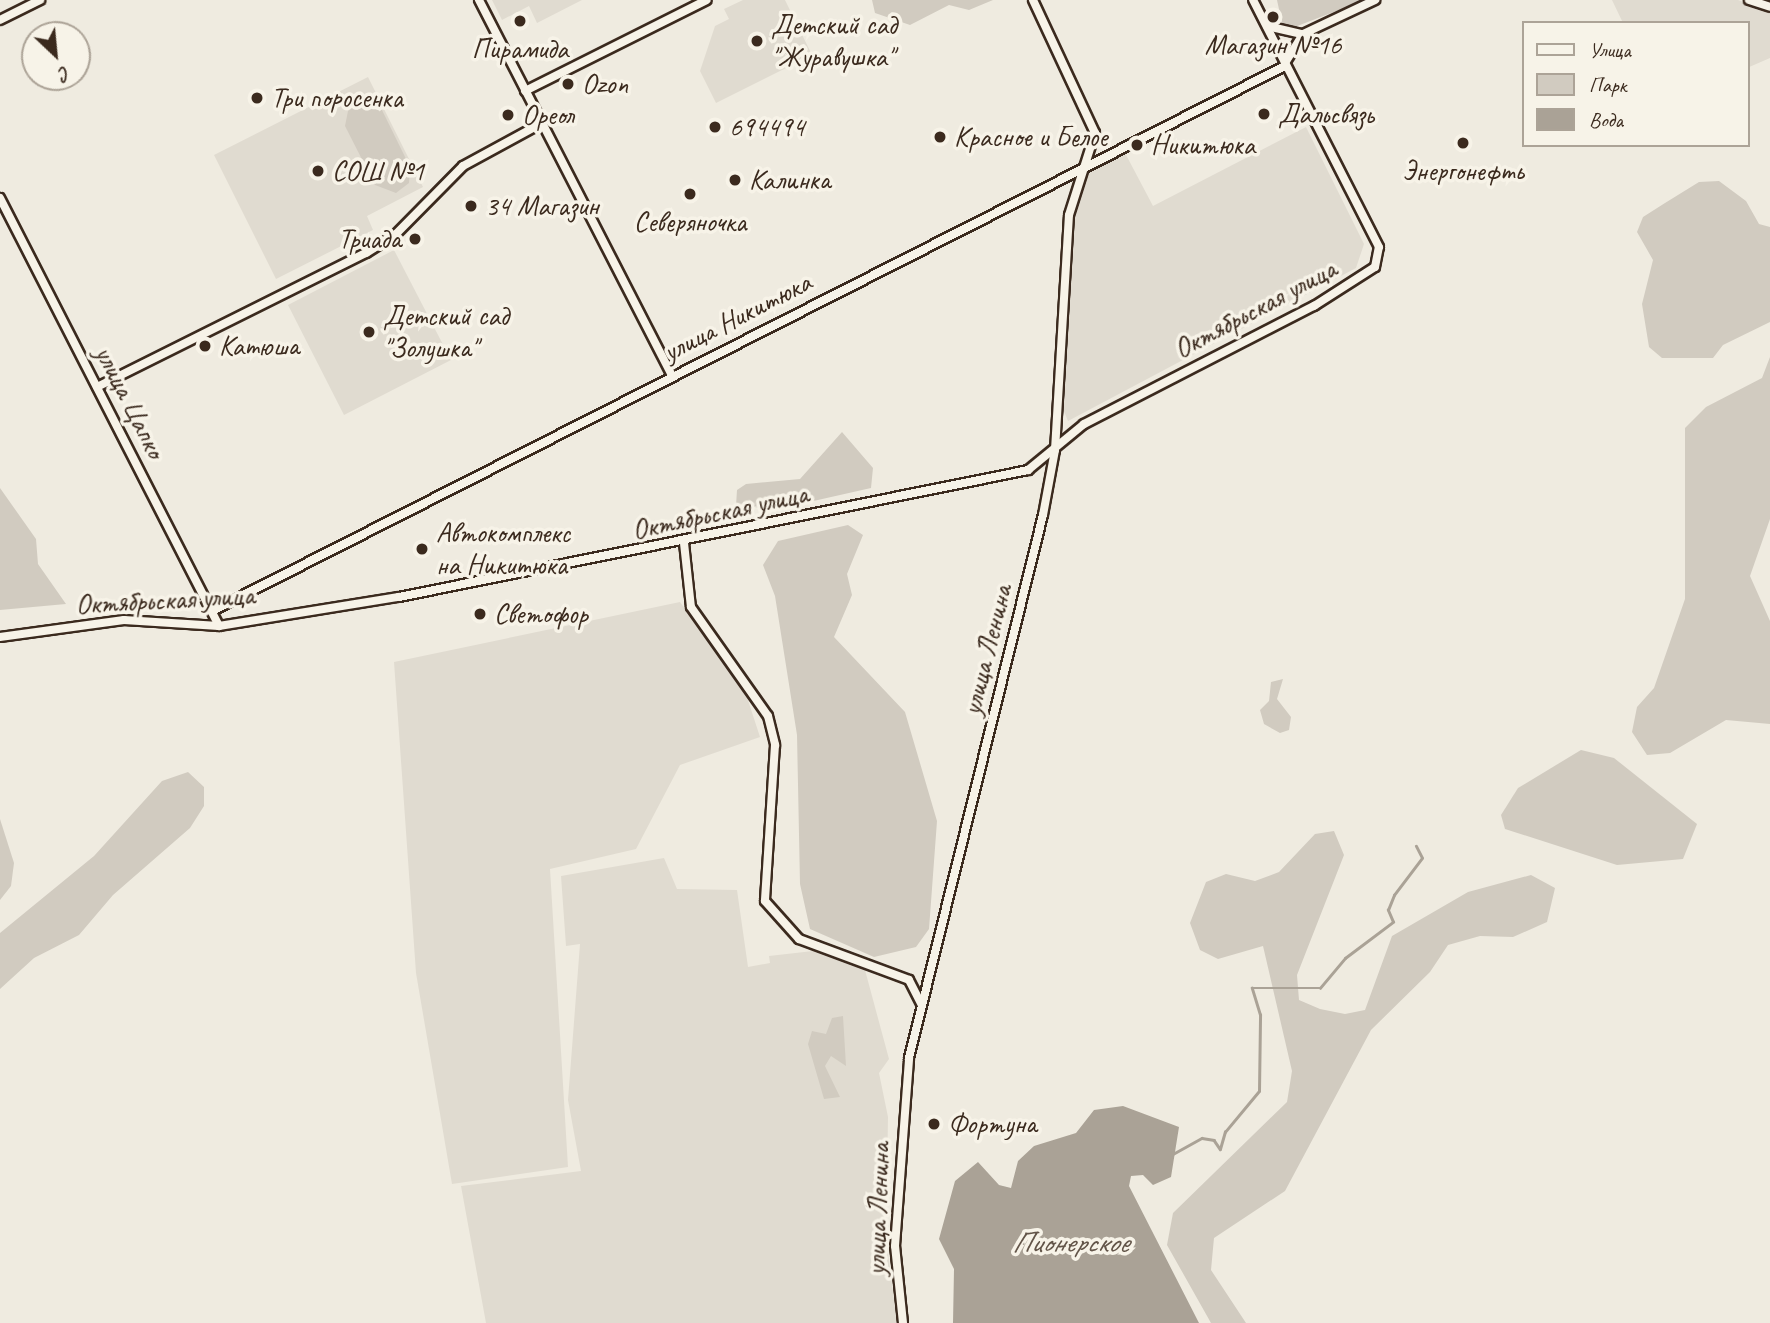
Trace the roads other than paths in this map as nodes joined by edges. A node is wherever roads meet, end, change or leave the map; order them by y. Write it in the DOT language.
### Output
graph roads {
  1 [pos="40,0"];
  2 [pos="479,0"];
  3 [pos="707,0"];
  4 [pos="1033,0"];
  5 [pos="1253,0"];
  6 [pos="1375,0"];
  7 [pos="1749,0"];
  8 [pos="1770,7"];
  9 [pos="0,20"];
  10 [pos="1267,26"];
  11 [pos="1303,34"];
  12 [pos="1284,65"];
  13 [pos="526,91"];
  14 [pos="542,123"];
  15 [pos="1087,165"];
  16 [pos="0,198"];
  17 [pos="672,376"];
  18 [pos="97,387"];
  19 [pos="1055,450"];
  20 [pos="684,543"];
  21 [pos="212,611"];
  22 [pos="219,626"];
  23 [pos="0,637"];
  24 [pos="929,974"];
  25 [pos="908,980"];
  26 [pos="921,1004"];
  27 [pos="903,1323"];
  1 -- 9 [label="street"];
  2 -- 13 [label="street"];
  3 -- 13 [label="street"];
  4 -- 15 [label="street, улица Ленина"];
  5 -- 10 [label="street"];
  6 -- 11 [label="street"];
  7 -- 8 [label="street"];
  10 -- 11 [label="street"];
  10 -- 12 [label="street"];
  11 -- 12 [label="street"];
  12 -- 15 [label="street, улица Никитюка"];
  12 -- 19 [label="street, Октябрьская улица"];
  13 -- 14 [label="street"];
  14 -- 17 [label="street"];
  14 -- 18 [label="street"];
  15 -- 17 [label="street, улица Никитюка"];
  15 -- 19 [label="street, улица Ленина"];
  16 -- 18 [label="street, улица Цапко"];
  17 -- 21 [label="street, улица Никитюка"];
  18 -- 21 [label="street, улица Цапко"];
  19 -- 20 [label="street, Октябрьская улица"];
  19 -- 24 [label="street, улица Ленина"];
  20 -- 22 [label="street, Октябрьская улица"];
  20 -- 25 [label="street"];
  21 -- 22 [label="street, улица Цапко"];
  22 -- 23 [label="street, Октябрьская улица"];
  24 -- 25 [label="street"];
  24 -- 26 [label="street, улица Ленина"];
  25 -- 26 [label="street"];
  26 -- 27 [label="street, улица Ленина"];
}
